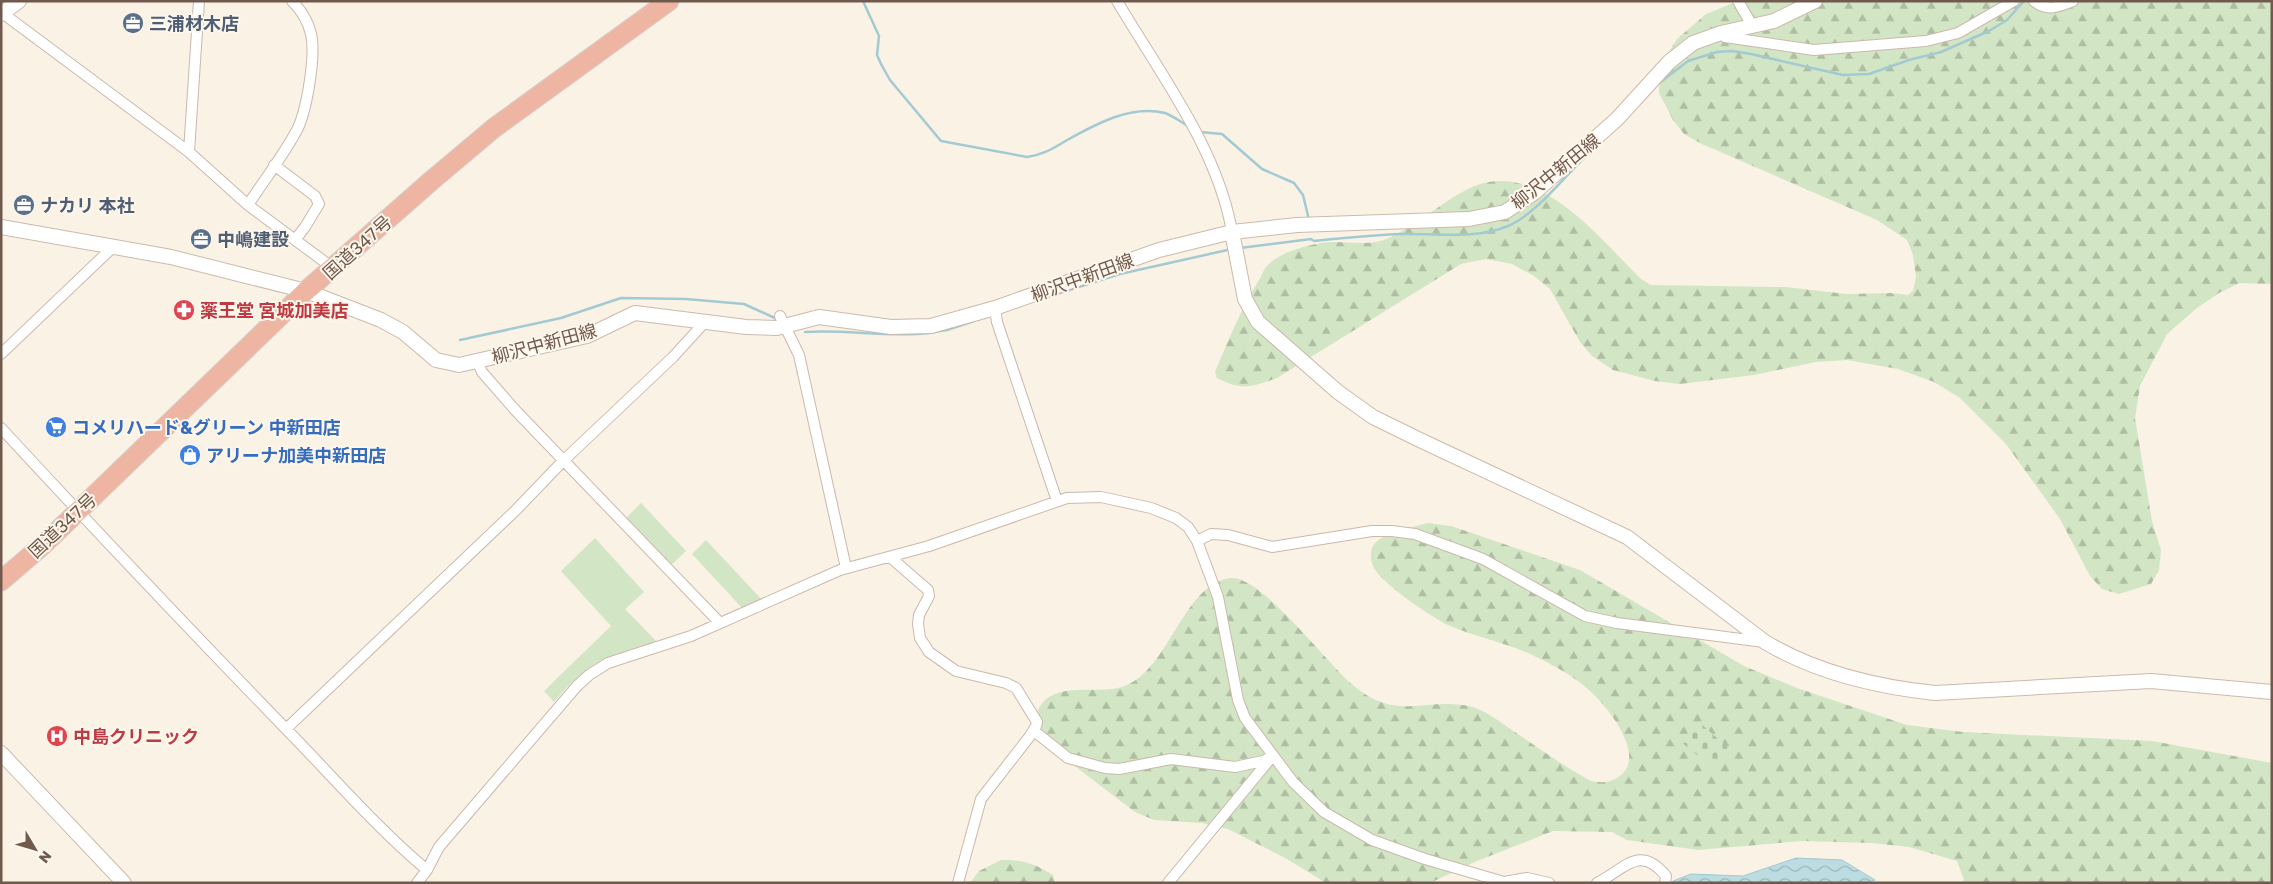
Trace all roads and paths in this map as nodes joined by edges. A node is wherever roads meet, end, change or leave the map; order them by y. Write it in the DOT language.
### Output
graph roads {
  1 [pos="19,1"];
  2 [pos="199,1"];
  3 [pos="292,1"];
  4 [pos="1116,1"];
  5 [pos="1738,1"];
  6 [pos="1815,1"];
  7 [pos="2014,1"];
  8 [pos="2034,1"];
  9 [pos="2073,1"];
  10 [pos="662,4"];
  11 [pos="2,13"];
  12 [pos="1753,27"];
  13 [pos="1720,33"];
  14 [pos="189,152"];
  15 [pos="274,165"];
  16 [pos="248,205"];
  17 [pos="1,228"];
  18 [pos="1233,237"];
  19 [pos="295,240"];
  20 [pos="113,247"];
  21 [pos="332,268"];
  22 [pos="306,291"];
  23 [pos="994,308"];
  24 [pos="782,321"];
  25 [pos="705,322"];
  26 [pos="1,354"];
  27 [pos="477,360"];
  28 [pos="1,428"];
  29 [pos="563,461"];
  30 [pos="1057,501"];
  31 [pos="78,511"];
  32 [pos="1196,541"];
  33 [pos="890,557"];
  34 [pos="846,568"];
  35 [pos="1,581"];
  36 [pos="720,624"];
  37 [pos="1765,642"];
  38 [pos="2272,692"];
  39 [pos="286,729"];
  40 [pos="1034,731"];
  41 [pos="1,754"];
  42 [pos="1273,756"];
  43 [pos="427,870"];
  44 [pos="124,883"];
  45 [pos="417,883"];
  46 [pos="958,883"];
  47 [pos="1168,883"];
  48 [pos="1549,883"];
  49 [pos="1597,883"];
  50 [pos="1665,883"];
  1 -- 11 [label="street"];
  2 -- 14 [label="street"];
  3 -- 15 [label="street"];
  4 -- 18 [label="street"];
  5 -- 12 [label="street"];
  6 -- 12 [label="street, 柳沢中新田線"];
  7 -- 13 [label="street"];
  8 -- 9 [label="street"];
  10 -- 21 [label="highway, 国道347号"];
  11 -- 14 [label="street"];
  12 -- 13 [label="street, 柳沢中新田線"];
  13 -- 18 [label="street, 柳沢中新田線"];
  14 -- 16 [label="street"];
  15 -- 16 [label="street"];
  15 -- 19 [label="street"];
  16 -- 19 [label="street"];
  17 -- 20 [label="street, 柳沢中新田線"];
  18 -- 23 [label="street, 柳沢中新田線"];
  18 -- 37 [label="street"];
  19 -- 21 [label="street"];
  20 -- 22 [label="street, 柳沢中新田線"];
  20 -- 26 [label="street"];
  21 -- 22 [label="highway, 国道347号"];
  22 -- 27 [label="street, 柳沢中新田線"];
  22 -- 31 [label="highway, 国道347号"];
  23 -- 24 [label="street, 柳沢中新田線"];
  23 -- 30 [label="street"];
  24 -- 25 [label="street, 柳沢中新田線"];
  24 -- 34 [label="street"];
  25 -- 27 [label="street, 柳沢中新田線"];
  25 -- 29 [label="street"];
  27 -- 29 [label="street"];
  28 -- 31 [label="street"];
  29 -- 36 [label="street"];
  29 -- 39 [label="street"];
  30 -- 32 [label="street"];
  30 -- 33 [label="street"];
  31 -- 35 [label="highway, 国道347号"];
  31 -- 39 [label="street"];
  32 -- 37 [label="street"];
  32 -- 42 [label="street"];
  33 -- 34 [label="street"];
  33 -- 40 [label="street"];
  34 -- 36 [label="street"];
  36 -- 43 [label="street"];
  37 -- 38 [label="street"];
  39 -- 43 [label="street"];
  40 -- 42 [label="street"];
  40 -- 46 [label="street"];
  41 -- 44 [label="street"];
  42 -- 47 [label="street"];
  42 -- 48 [label="street"];
  43 -- 45 [label="street"];
  49 -- 50 [label="street"];
}
